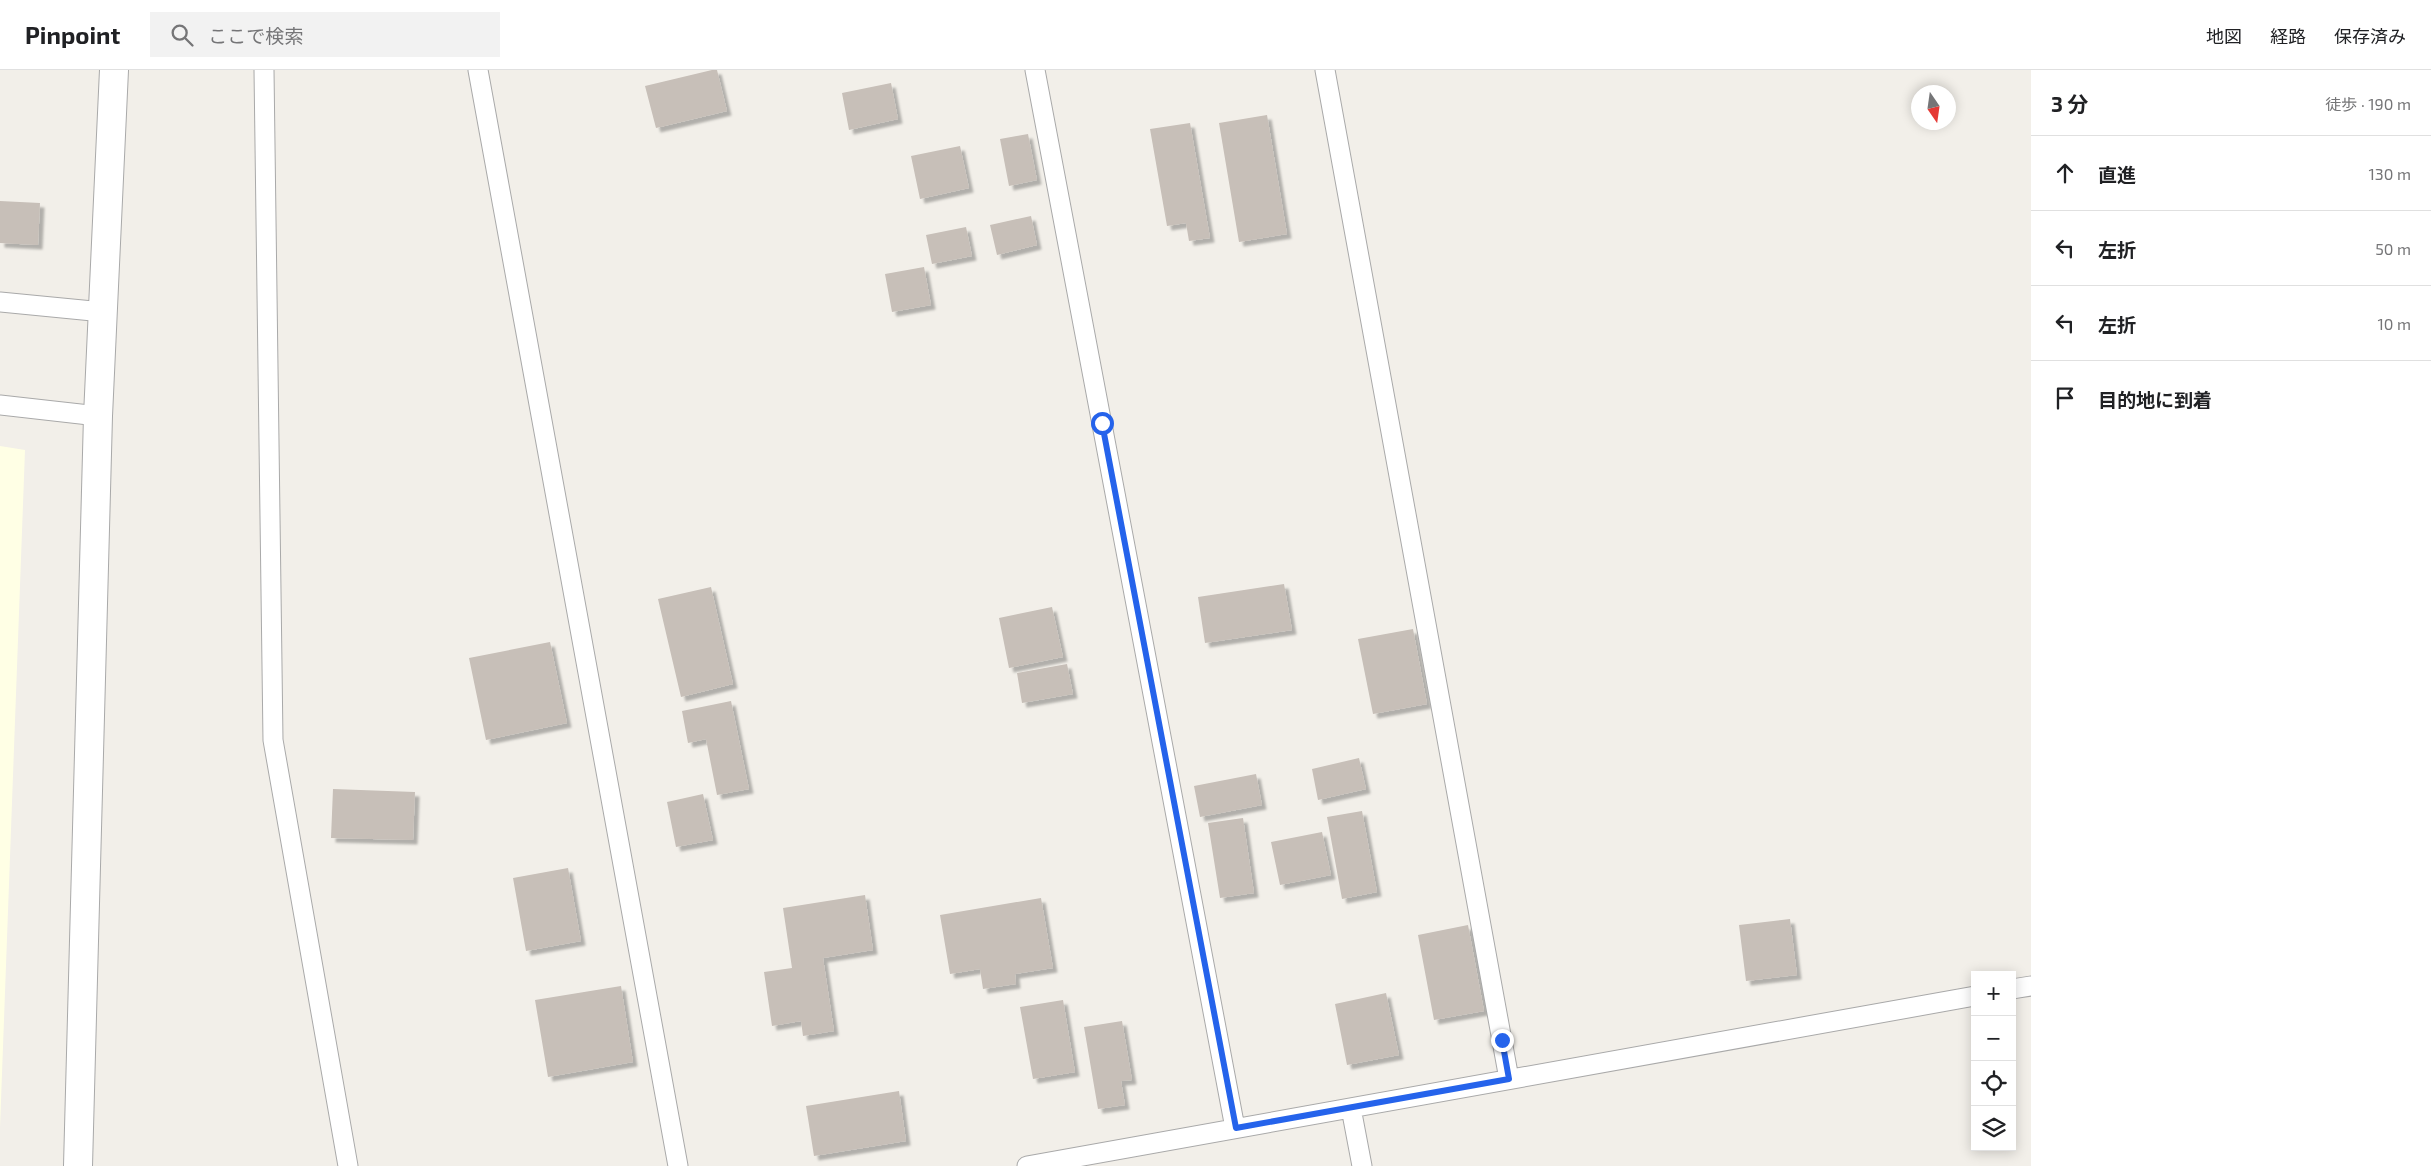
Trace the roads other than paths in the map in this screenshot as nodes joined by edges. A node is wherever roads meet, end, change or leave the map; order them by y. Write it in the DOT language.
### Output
graph roads {
  1 [pos="114,70"];
  2 [pos="264,70"];
  3 [pos="478,70"];
  4 [pos="1035,70"];
  5 [pos="1325,70"];
  6 [pos="0,302"];
  7 [pos="103,312"];
  8 [pos="0,405"];
  9 [pos="98,416"];
  10 [pos="2031,986"];
  11 [pos="2016,988"];
  12 [pos="1971,997"];
  13 [pos="1509,1079"];
  14 [pos="1351,1108"];
  15 [pos="1236,1128"];
  16 [pos="78,1166"];
  17 [pos="348,1166"];
  18 [pos="678,1166"];
  19 [pos="1027,1166"];
  20 [pos="1362,1166"];
  1 -- 7 [label="street"];
  2 -- 17 [label="lane"];
  3 -- 18 [label="lane"];
  4 -- 15 [label="lane"];
  5 -- 13 [label="lane"];
  6 -- 7 [label="lane"];
  7 -- 9 [label="street"];
  8 -- 9 [label="lane"];
  9 -- 16 [label="street"];
  10 -- 11 [label="lane"];
  12 -- 13 [label="lane"];
  13 -- 14 [label="lane"];
  14 -- 15 [label="lane"];
  14 -- 20 [label="lane"];
  15 -- 19 [label="lane"];
}
